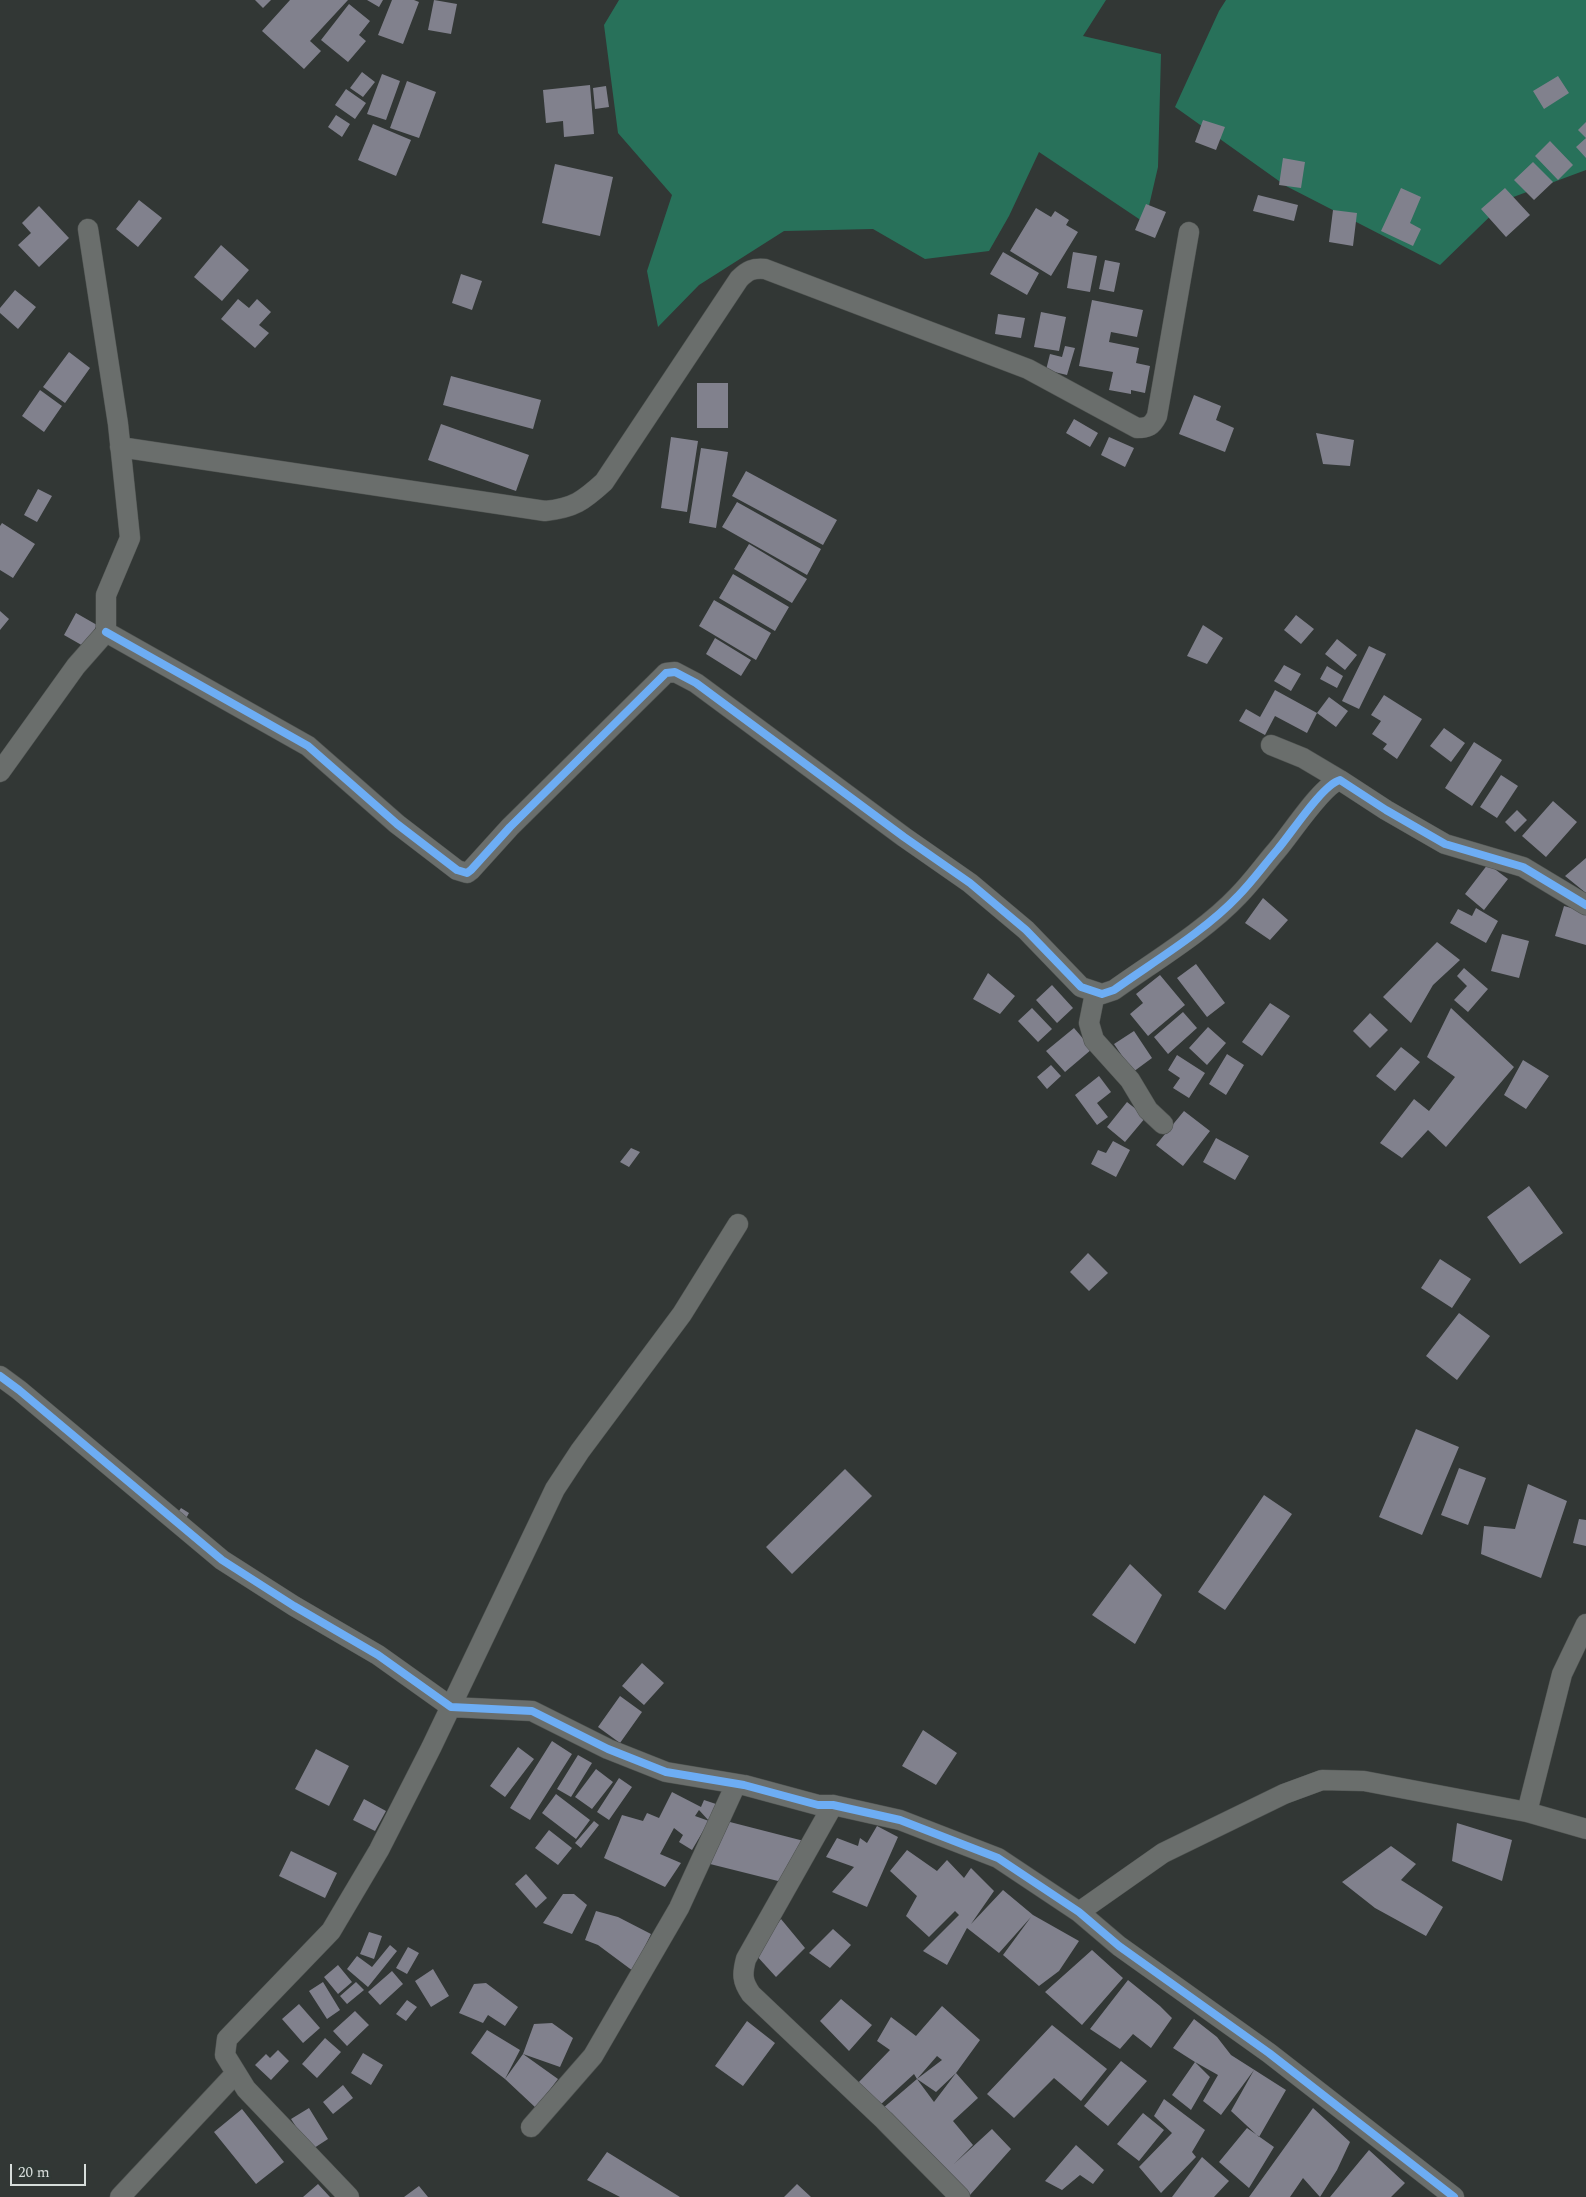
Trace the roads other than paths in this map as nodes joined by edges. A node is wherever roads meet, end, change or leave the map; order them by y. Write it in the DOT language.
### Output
graph roads {
  1 [pos="88,229"];
  2 [pos="1189,232"];
  3 [pos="120,446"];
  4 [pos="106,632"];
  5 [pos="1271,745"];
  6 [pos="0,772"];
  7 [pos="1340,780"];
  8 [pos="1586,905"];
  9 [pos="1095,993"];
  10 [pos="1162,1124"];
  11 [pos="738,1224"];
  12 [pos="0,1376"];
  13 [pos="1586,1624"];
  14 [pos="451,1707"];
  15 [pos="736,1784"];
  16 [pos="833,1805"];
  17 [pos="1527,1812"];
  18 [pos="1586,1829"];
  19 [pos="1079,1912"];
  20 [pos="236,2073"];
  21 [pos="531,2128"];
  22 [pos="120,2197"];
  23 [pos="349,2197"];
  24 [pos="960,2197"];
  25 [pos="1454,2197"];
  1 -- 3 [label="street"];
  2 -- 3 [label="street"];
  3 -- 4 [label="street"];
  4 -- 6 [label="street"];
  4 -- 9 [label="street"];
  5 -- 7 [label="street"];
  7 -- 8 [label="street"];
  7 -- 9 [label="street"];
  9 -- 10 [label="street"];
  11 -- 14 [label="street"];
  12 -- 14 [label="street"];
  13 -- 17 [label="street"];
  14 -- 15 [label="street"];
  14 -- 20 [label="street"];
  15 -- 16 [label="street"];
  15 -- 21 [label="street"];
  16 -- 19 [label="street"];
  16 -- 24 [label="street"];
  17 -- 18 [label="street"];
  17 -- 19 [label="street"];
  19 -- 25 [label="street"];
  20 -- 22 [label="street"];
  20 -- 23 [label="street"];
}
